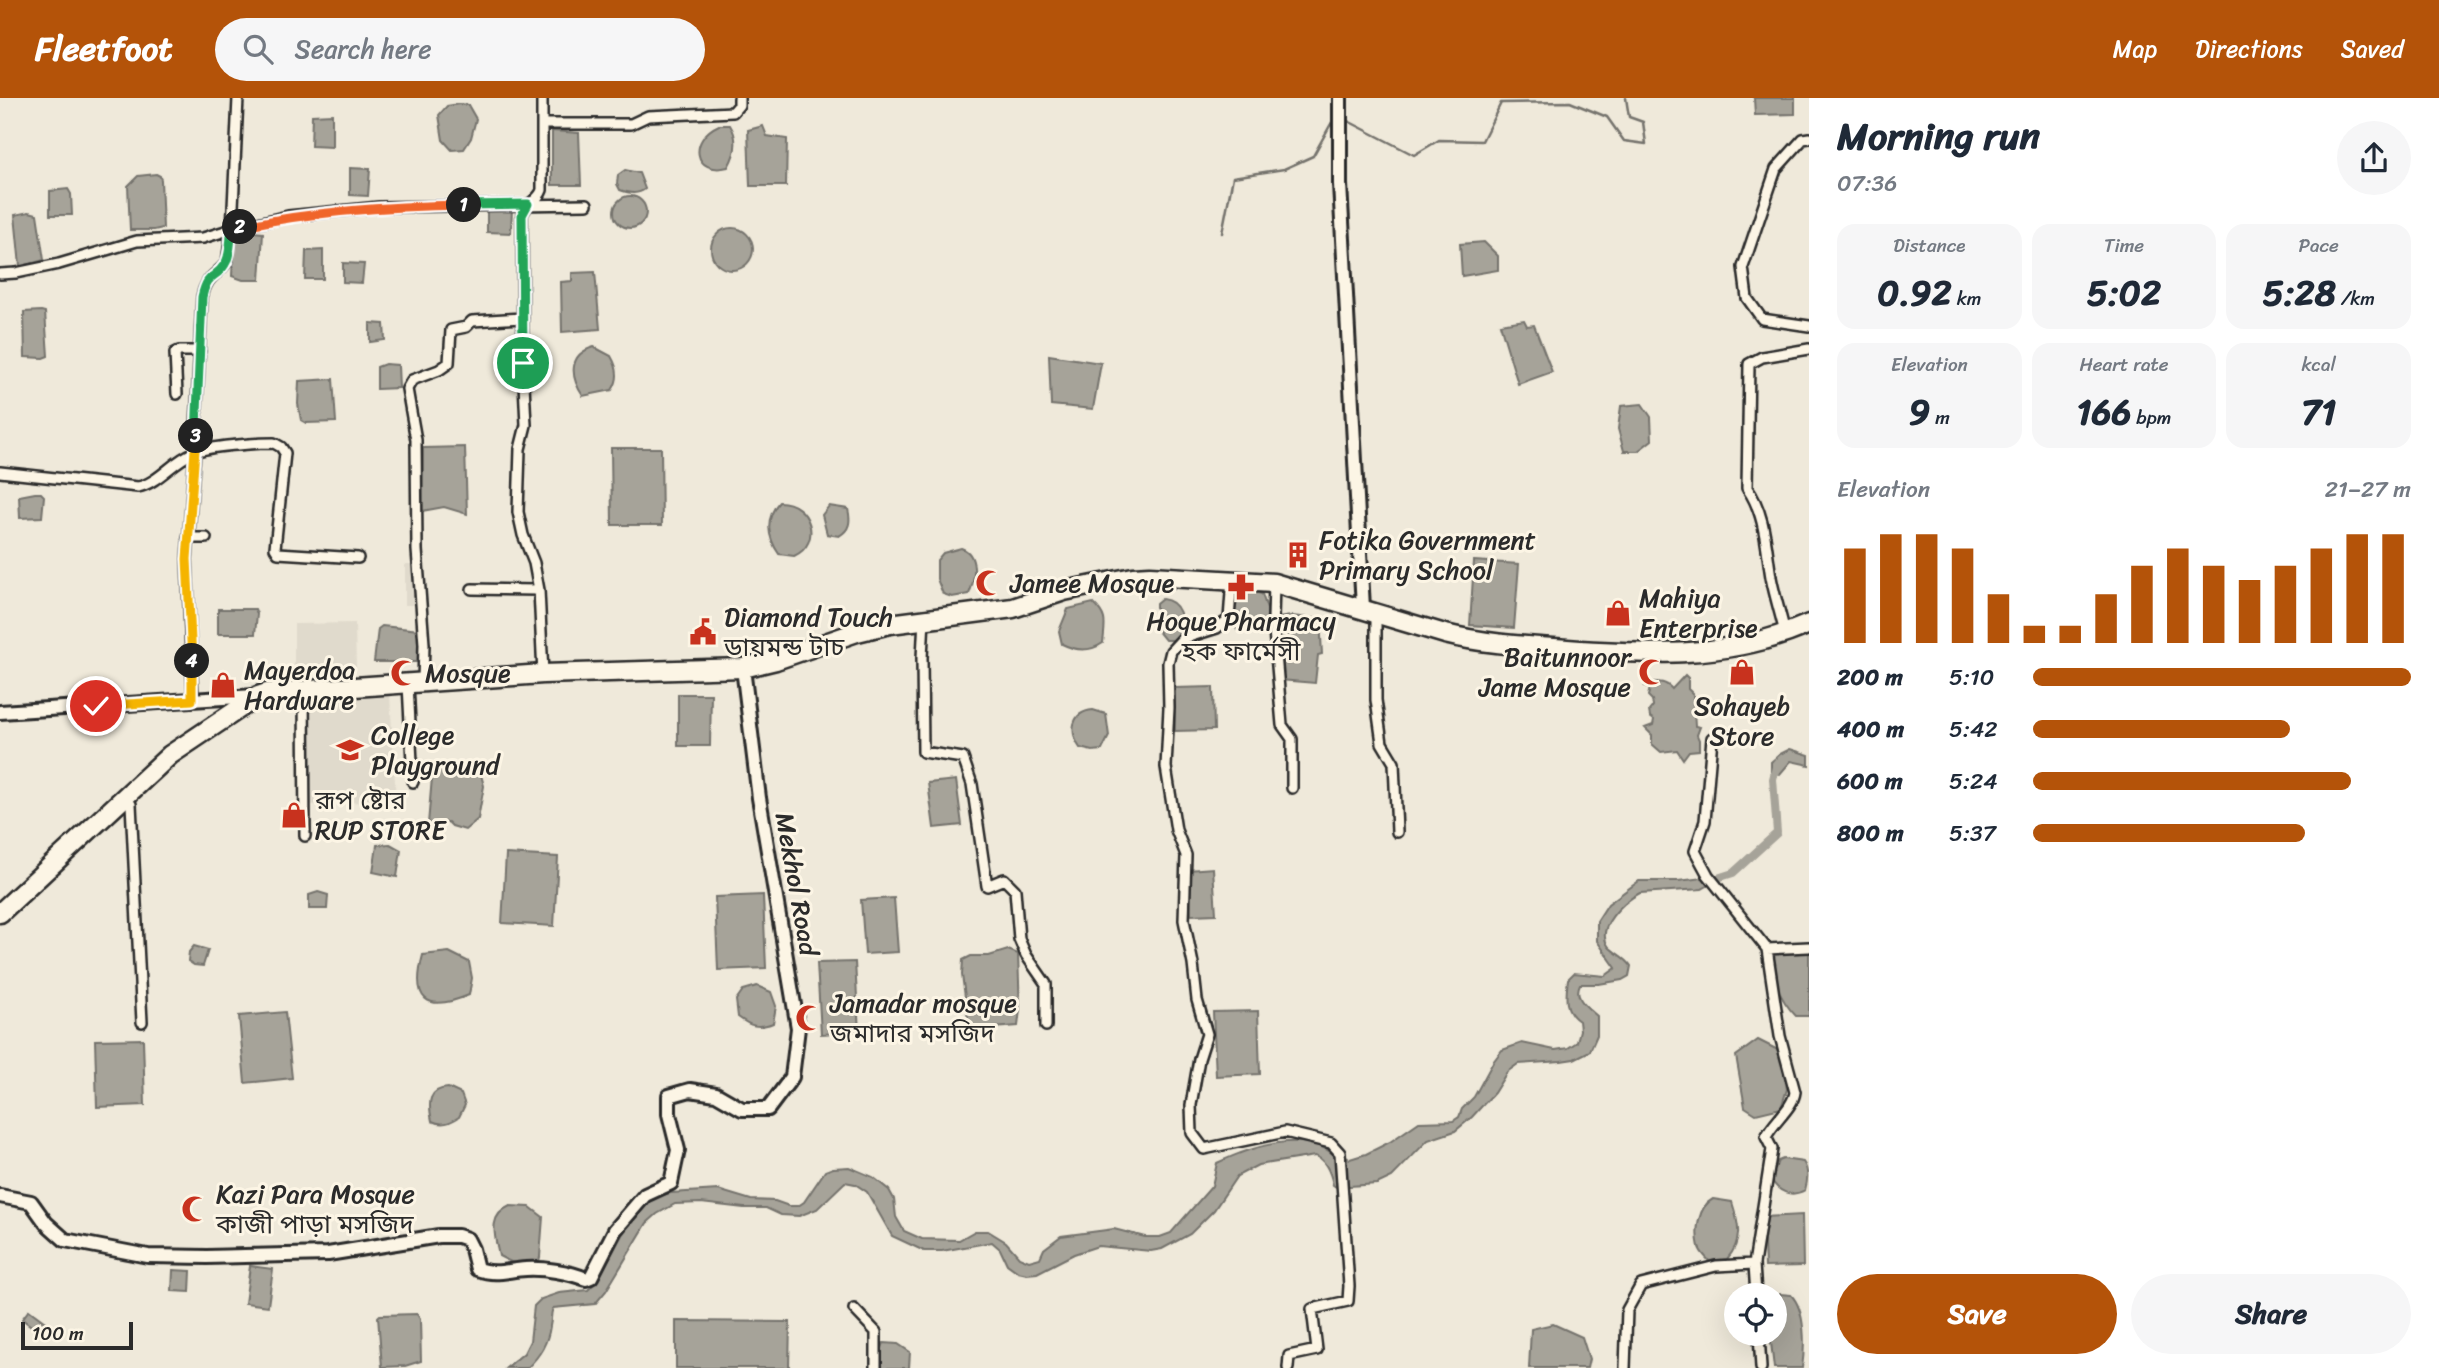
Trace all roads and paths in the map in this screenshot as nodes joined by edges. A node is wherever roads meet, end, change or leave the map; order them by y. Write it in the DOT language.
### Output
graph roads {
  1 [pos="238,98"];
  2 [pos="542,98"];
  3 [pos="738,98"];
  4 [pos="1340,98"];
  5 [pos="543,124"];
  6 [pos="1809,138"];
  7 [pos="528,204"];
  8 [pos="587,204"];
  9 [pos="232,229"];
  10 [pos="0,274"];
  11 [pos="523,318"];
  12 [pos="1809,326"];
  13 [pos="1809,349"];
  14 [pos="200,351"];
  15 [pos="177,394"];
  16 [pos="195,451"];
  17 [pos="0,472"];
  18 [pos="188,538"];
  19 [pos="206,538"];
  20 [pos="358,558"];
  21 [pos="1232,579"];
  22 [pos="1274,583"];
  23 [pos="472,589"];
  24 [pos="539,590"];
  25 [pos="1370,610"];
  26 [pos="1809,614"];
  27 [pos="925,618"];
  28 [pos="1809,624"];
  29 [pos="1785,629"];
  30 [pos="743,668"];
  31 [pos="543,674"];
  32 [pos="415,684"];
  33 [pos="304,690"];
  34 [pos="192,700"];
  35 [pos="260,700"];
  36 [pos="0,712"];
  37 [pos="216,728"];
  38 [pos="1713,738"];
  39 [pos="412,782"];
  40 [pos="1292,788"];
  41 [pos="131,804"];
  42 [pos="1397,832"];
  43 [pos="305,836"];
  44 [pos="1,913"];
  45 [pos="1809,947"];
  46 [pos="1767,949"];
  47 [pos="142,1022"];
  48 [pos="1046,1026"];
  49 [pos="0,1196"];
  50 [pos="1754,1264"];
  51 [pos="1755,1283"];
  52 [pos="854,1309"];
  53 [pos="1760,1346"];
  54 [pos="876,1368"];
  55 [pos="1288,1368"];
  56 [pos="1625,1368"];
  57 [pos="1761,1368"];
  1 -- 9 [label="street"];
  2 -- 5 [label="street"];
  3 -- 5 [label="street"];
  4 -- 25 [label="street"];
  5 -- 7 [label="street"];
  6 -- 12 [label="street"];
  7 -- 8 [label="street"];
  7 -- 9 [label="street"];
  7 -- 11 [label="street"];
  9 -- 10 [label="street"];
  9 -- 14 [label="street"];
  11 -- 24 [label="street"];
  11 -- 32 [label="street"];
  13 -- 29 [label="street"];
  14 -- 15 [label="street"];
  14 -- 16 [label="street"];
  16 -- 17 [label="street"];
  16 -- 18 [label="street"];
  16 -- 20 [label="street"];
  18 -- 19 [label="street"];
  18 -- 34 [label="street"];
  21 -- 22 [label="highway"];
  21 -- 27 [label="highway"];
  21 -- 55 [label="street"];
  22 -- 25 [label="highway"];
  22 -- 40 [label="street"];
  23 -- 24 [label="street"];
  24 -- 31 [label="street"];
  25 -- 29 [label="highway"];
  25 -- 42 [label="street"];
  26 -- 29 [label="highway"];
  27 -- 30 [label="highway"];
  27 -- 48 [label="street"];
  28 -- 29 [label="highway"];
  30 -- 31 [label="highway"];
  30 -- 49 [label="street, Mekhol Road"];
  31 -- 32 [label="highway"];
  32 -- 33 [label="highway"];
  32 -- 39 [label="street"];
  33 -- 35 [label="highway"];
  33 -- 43 [label="street"];
  34 -- 35 [label="street"];
  34 -- 36 [label="street"];
  35 -- 37 [label="highway"];
  37 -- 41 [label="highway"];
  37 -- 44 [label="highway"];
  38 -- 46 [label="street"];
  41 -- 44 [label="highway"];
  41 -- 47 [label="street"];
  45 -- 46 [label="street"];
  46 -- 50 [label="street"];
  50 -- 51 [label="street"];
  50 -- 56 [label="street"];
  52 -- 54 [label="street"];
  53 -- 57 [label="street"];
}
